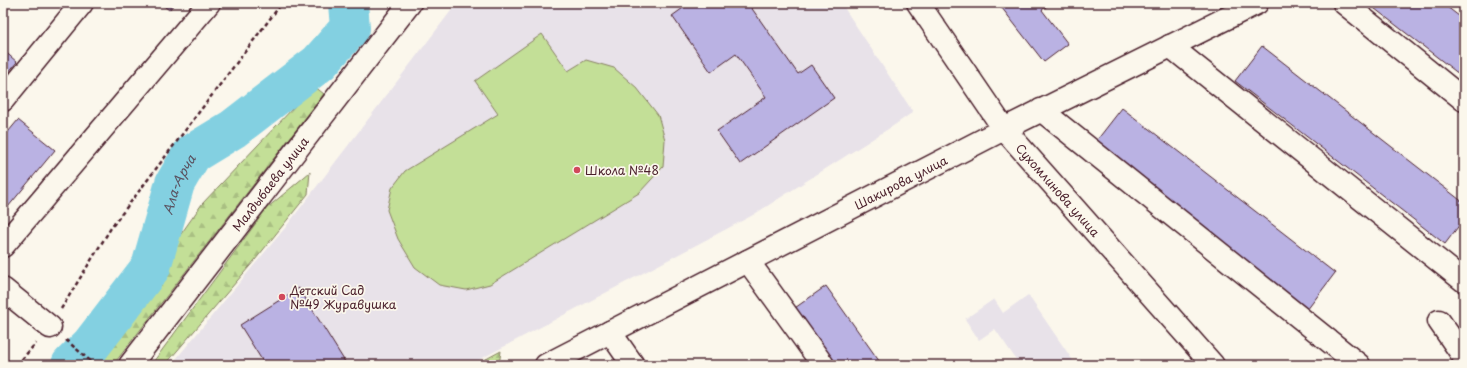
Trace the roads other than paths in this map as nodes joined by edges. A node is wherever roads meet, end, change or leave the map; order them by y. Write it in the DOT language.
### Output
graph roads {
  1 [pos="82,3"];
  2 [pos="209,3"];
  3 [pos="410,3"];
  4 [pos="918,3"];
  5 [pos="1257,3"];
  6 [pos="1344,3"];
  7 [pos="1170,46"];
  8 [pos="3,100"];
  9 [pos="1464,100"];
  10 [pos="1041,110"];
  11 [pos="1004,129"];
  12 [pos="3,246"];
  13 [pos="748,261"];
  14 [pos="1464,281"];
  15 [pos="3,289"];
  16 [pos="1439,321"];
  17 [pos="50,327"];
  18 [pos="610,332"];
  19 [pos="1464,357"];
  20 [pos="130,365"];
  21 [pos="546,365"];
  22 [pos="633,365"];
  23 [pos="823,365"];
  24 [pos="1213,365"];
  25 [pos="1359,365"];
  1 -- 8 [label="street"];
  2 -- 12 [label="street"];
  3 -- 20 [label="street, Малдыбаева улица"];
  4 -- 11 [label="street, Сухомлинова улица"];
  5 -- 7 [label="street, Шакирова улица"];
  6 -- 9 [label="street"];
  7 -- 10 [label="street, Шакирова улица"];
  7 -- 14 [label="street"];
  10 -- 11 [label="street, Шакирова улица"];
  10 -- 25 [label="street"];
  11 -- 13 [label="street, Шакирова улица"];
  11 -- 24 [label="street, Сухомлинова улица"];
  13 -- 18 [label="street, Шакирова улица"];
  13 -- 23 [label="street"];
  15 -- 17 [label="street"];
  16 -- 19 [label="street"];
  18 -- 21 [label="street, Шакирова улица"];
  18 -- 22 [label="street"];
}
